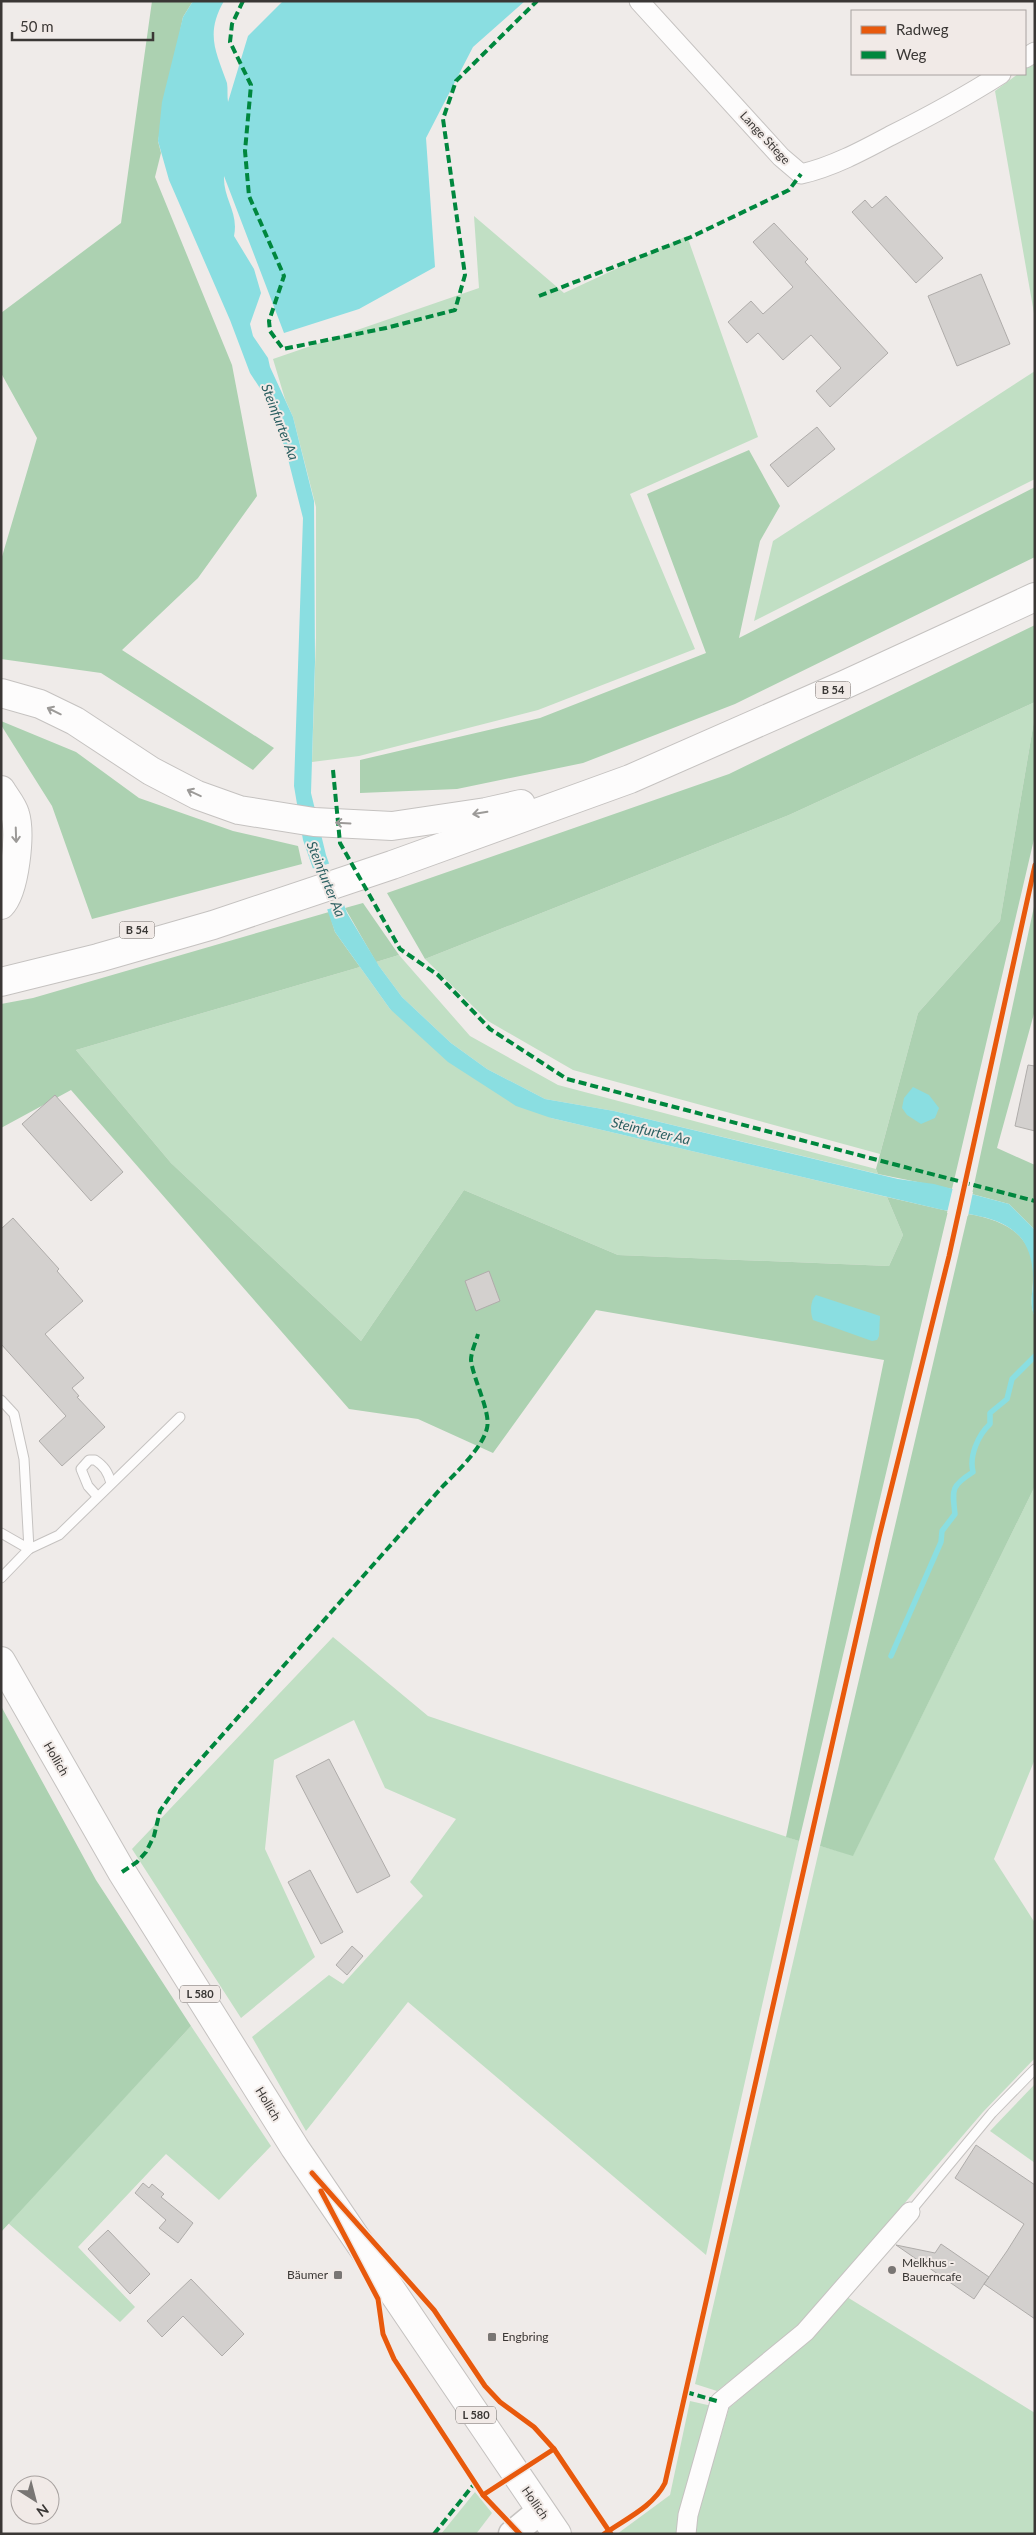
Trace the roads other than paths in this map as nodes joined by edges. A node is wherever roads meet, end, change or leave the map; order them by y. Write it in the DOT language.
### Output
graph roads {
  1 [pos="639,1"];
  2 [pos="999,75"];
  3 [pos="1035,597"];
  4 [pos="1,693"];
  5 [pos="630,779"];
  6 [pos="1,790"];
  7 [pos="273,904"];
  8 [pos="1,905"];
  9 [pos="1,962"];
  10 [pos="1,982"];
  11 [pos="1,1400"];
  12 [pos="180,1417"];
  13 [pos="111,1483"];
  14 [pos="97,1496"];
  15 [pos="1,1533"];
  16 [pos="30,1549"];
  17 [pos="1,1578"];
  18 [pos="1,1661"];
  19 [pos="1035,2069"];
  20 [pos="910,2212"];
  21 [pos="540,2511"];
  22 [pos="512,2534"];
  23 [pos="557,2534"];
  24 [pos="686,2534"];
  1 -- 2 [label="street, Lange Stiege"];
  3 -- 5 [label="main road, B 54"];
  5 -- 4 [label="main road, one-way"];
  5 -- 7 [label="main road, B 54"];
  6 -- 8 [label="main road, one-way"];
  7 -- 9 [label="main road, B 54"];
  7 -- 10 [label="main road, B 54"];
  11 -- 16 [label="lane"];
  12 -- 13 [label="lane"];
  13 -- 14 [label="lane"];
  13 -- 14 [label="lane"];
  14 -- 16 [label="lane"];
  15 -- 16 [label="lane"];
  16 -- 17 [label="lane"];
  18 -- 21 [label="main road, Hollich / L 580"];
  19 -- 20 [label="lane"];
  20 -- 24 [label="street"];
  21 -- 22 [label="main road"];
  21 -- 23 [label="main road, Hollich / L 580"];
}
